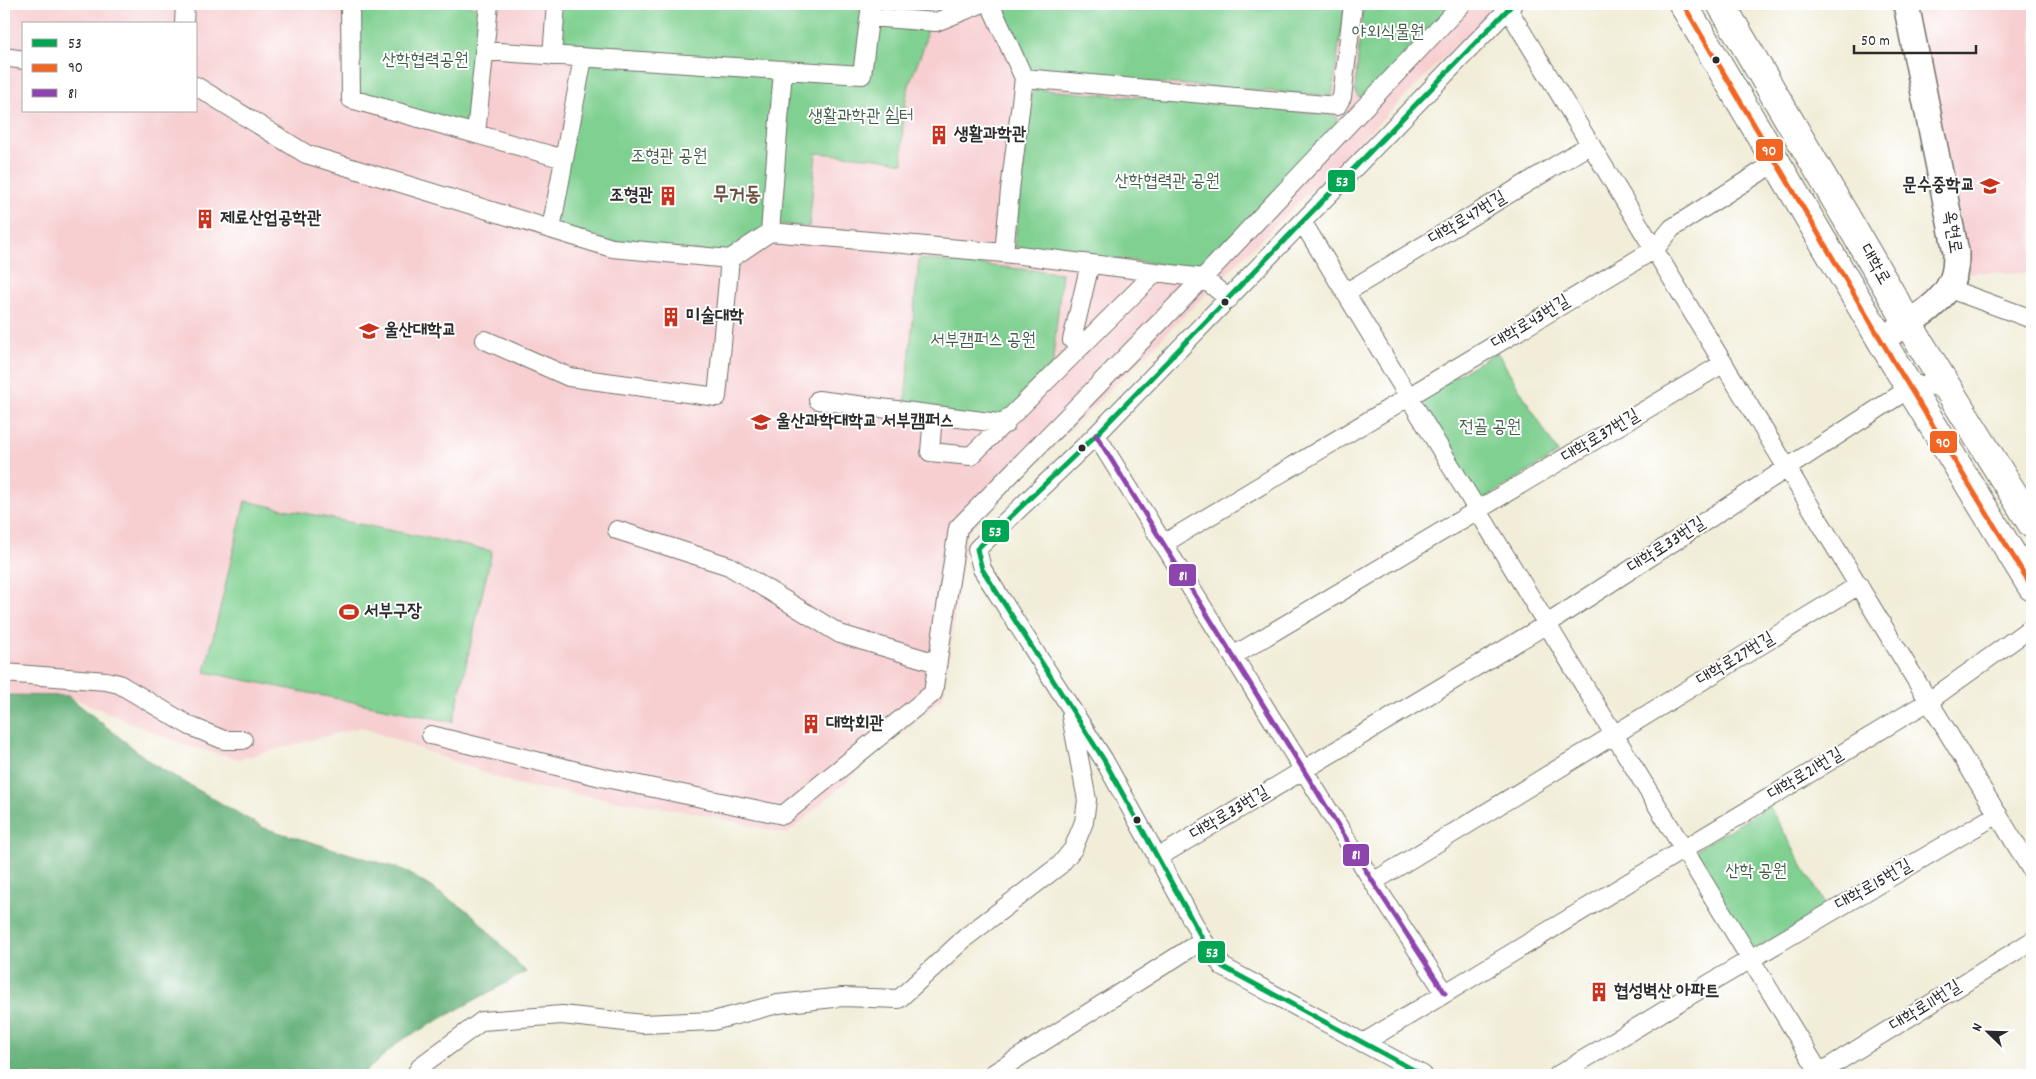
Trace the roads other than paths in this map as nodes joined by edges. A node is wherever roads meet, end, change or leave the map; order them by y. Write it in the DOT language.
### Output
graph roads {
  1 [pos="185,4"];
  2 [pos="350,4"];
  3 [pos="488,4"];
  4 [pos="556,4"];
  5 [pos="981,4"];
  6 [pos="990,4"];
  7 [pos="1353,4"];
  8 [pos="1462,4"];
  9 [pos="1683,4"];
  10 [pos="1721,4"];
  11 [pos="1906,4"];
  12 [pos="1511,7"];
  13 [pos="871,10"];
  14 [pos="184,22"];
  15 [pos="484,51"];
  16 [pos="552,56"];
  17 [pos="4,57"];
  18 [pos="584,58"];
  19 [pos="22,60"];
  20 [pos="783,70"];
  21 [pos="1024,78"];
  22 [pos="198,87"];
  23 [pos="1337,106"];
  24 [pos="1362,108"];
  25 [pos="476,134"];
  26 [pos="1591,144"];
  27 [pos="564,159"];
  28 [pos="1776,162"];
  29 [pos="1303,223"];
  30 [pos="551,229"];
  31 [pos="770,232"];
  32 [pos="1655,249"];
  33 [pos="1004,253"];
  34 [pos="730,259"];
  35 [pos="1090,264"];
  36 [pos="1156,272"];
  37 [pos="1203,278"];
  38 [pos="1948,288"];
  39 [pos="1345,293"];
  40 [pos="1228,299"];
  41 [pos="2032,319"];
  42 [pos="1908,322"];
  43 [pos="485,340"];
  44 [pos="1880,340"];
  45 [pos="1082,346"];
  46 [pos="1724,363"];
  47 [pos="1910,388"];
  48 [pos="1951,394"];
  49 [pos="1408,396"];
  50 [pos="818,400"];
  51 [pos="933,415"];
  52 [pos="1006,424"];
  53 [pos="1096,436"];
  54 [pos="1787,468"];
  55 [pos="1478,510"];
  56 [pos="2032,524"];
  57 [pos="617,530"];
  58 [pos="1163,544"];
  59 [pos="1859,585"];
  60 [pos="2032,587"];
  61 [pos="1547,624"];
  62 [pos="2032,627"];
  63 [pos="1233,656"];
  64 [pos="938,662"];
  65 [pos="4,673"];
  66 [pos="1929,701"];
  67 [pos="1070,707"];
  68 [pos="1614,734"];
  69 [pos="431,735"];
  70 [pos="243,740"];
  71 [pos="1304,771"];
  72 [pos="1998,814"];
  73 [pos="1684,849"];
  74 [pos="1157,858"];
  75 [pos="2032,871"];
  76 [pos="1373,882"];
  77 [pos="1203,940"];
  78 [pos="2032,941"];
  79 [pos="1750,959"];
  80 [pos="1445,994"];
  81 [pos="1363,1043"];
  82 [pos="1819,1074"];
  83 [pos="415,1075"];
  84 [pos="990,1075"];
  85 [pos="1423,1075"];
  86 [pos="1558,1075"];
  1 -- 14 [label="street"];
  2 -- 25 [label="street"];
  3 -- 15 [label="street"];
  4 -- 16 [label="street"];
  5 -- 13 [label="street"];
  6 -- 21 [label="street"];
  7 -- 23 [label="street"];
  8 -- 24 [label="street"];
  9 -- 28 [label="main road, 대학로"];
  10 -- 42 [label="main road, 대학로"];
  11 -- 38 [label="main road, 옥현로"];
  12 -- 26 [label="street"];
  12 -- 29 [label="street"];
  13 -- 20 [label="street"];
  15 -- 16 [label="street"];
  15 -- 25 [label="street"];
  16 -- 18 [label="street"];
  17 -- 19 [label="street"];
  18 -- 20 [label="street"];
  18 -- 27 [label="street"];
  20 -- 31 [label="street"];
  21 -- 23 [label="street"];
  21 -- 33 [label="street"];
  22 -- 30 [label="street"];
  23 -- 24 [label="street"];
  24 -- 37 [label="street"];
  25 -- 27 [label="street"];
  26 -- 32 [label="street"];
  26 -- 39 [label="street, 대학로47번길"];
  27 -- 30 [label="street"];
  28 -- 32 [label="street, 대학로43번길"];
  28 -- 44 [label="main road, 대학로"];
  29 -- 39 [label="street"];
  29 -- 40 [label="street"];
  30 -- 34 [label="street"];
  31 -- 33 [label="street"];
  31 -- 34 [label="street"];
  32 -- 46 [label="street"];
  32 -- 49 [label="street, 대학로43번길"];
  33 -- 35 [label="street"];
  34 -- 43 [label="street"];
  35 -- 36 [label="street"];
  35 -- 45 [label="street"];
  36 -- 37 [label="street"];
  36 -- 45 [label="street"];
  37 -- 40 [label="street"];
  37 -- 64 [label="street"];
  38 -- 41 [label="street"];
  38 -- 42 [label="main road, 옥현로"];
  39 -- 49 [label="street"];
  40 -- 53 [label="street"];
  42 -- 44 [label="main road, 옥현로"];
  42 -- 48 [label="main road, 대학로"];
  44 -- 47 [label="main road, 대학로"];
  45 -- 52 [label="street"];
  46 -- 54 [label="street"];
  46 -- 55 [label="street, 대학로37번길"];
  47 -- 48 [label="street"];
  47 -- 54 [label="street, 대학로33번길"];
  47 -- 60 [label="main road, 대학로"];
  48 -- 56 [label="main road, 대학로"];
  49 -- 55 [label="street"];
  49 -- 58 [label="street, 대학로43번길"];
  50 -- 51 [label="street"];
  51 -- 52 [label="street"];
  51 -- 52 [label="street"];
  53 -- 58 [label="street"];
  53 -- 67 [label="street"];
  54 -- 59 [label="street"];
  54 -- 61 [label="street, 대학로33번길"];
  55 -- 61 [label="street"];
  55 -- 63 [label="street, 대학로37번길"];
  57 -- 64 [label="street"];
  58 -- 63 [label="street"];
  59 -- 66 [label="street"];
  59 -- 68 [label="street, 대학로27번길"];
  61 -- 68 [label="street"];
  61 -- 71 [label="street, 대학로33번길"];
  62 -- 66 [label="street, 대학로21번길"];
  63 -- 71 [label="street"];
  64 -- 69 [label="street"];
  65 -- 70 [label="street"];
  66 -- 72 [label="street"];
  66 -- 73 [label="street, 대학로21번길"];
  67 -- 74 [label="street"];
  67 -- 83 [label="street"];
  68 -- 73 [label="street"];
  68 -- 76 [label="street, 대학로27번길"];
  71 -- 74 [label="street, 대학로33번길"];
  71 -- 76 [label="street"];
  72 -- 75 [label="street"];
  72 -- 79 [label="street, 대학로15번길"];
  73 -- 79 [label="street"];
  73 -- 80 [label="street, 대학로21번길"];
  74 -- 77 [label="street"];
  76 -- 80 [label="street"];
  77 -- 81 [label="street"];
  77 -- 84 [label="street"];
  78 -- 82 [label="street, 대학로11번길"];
  79 -- 82 [label="street, 대학로11번길"];
  79 -- 86 [label="street, 대학로15번길"];
  80 -- 81 [label="street, 대학로21번길"];
  81 -- 85 [label="street"];
}
